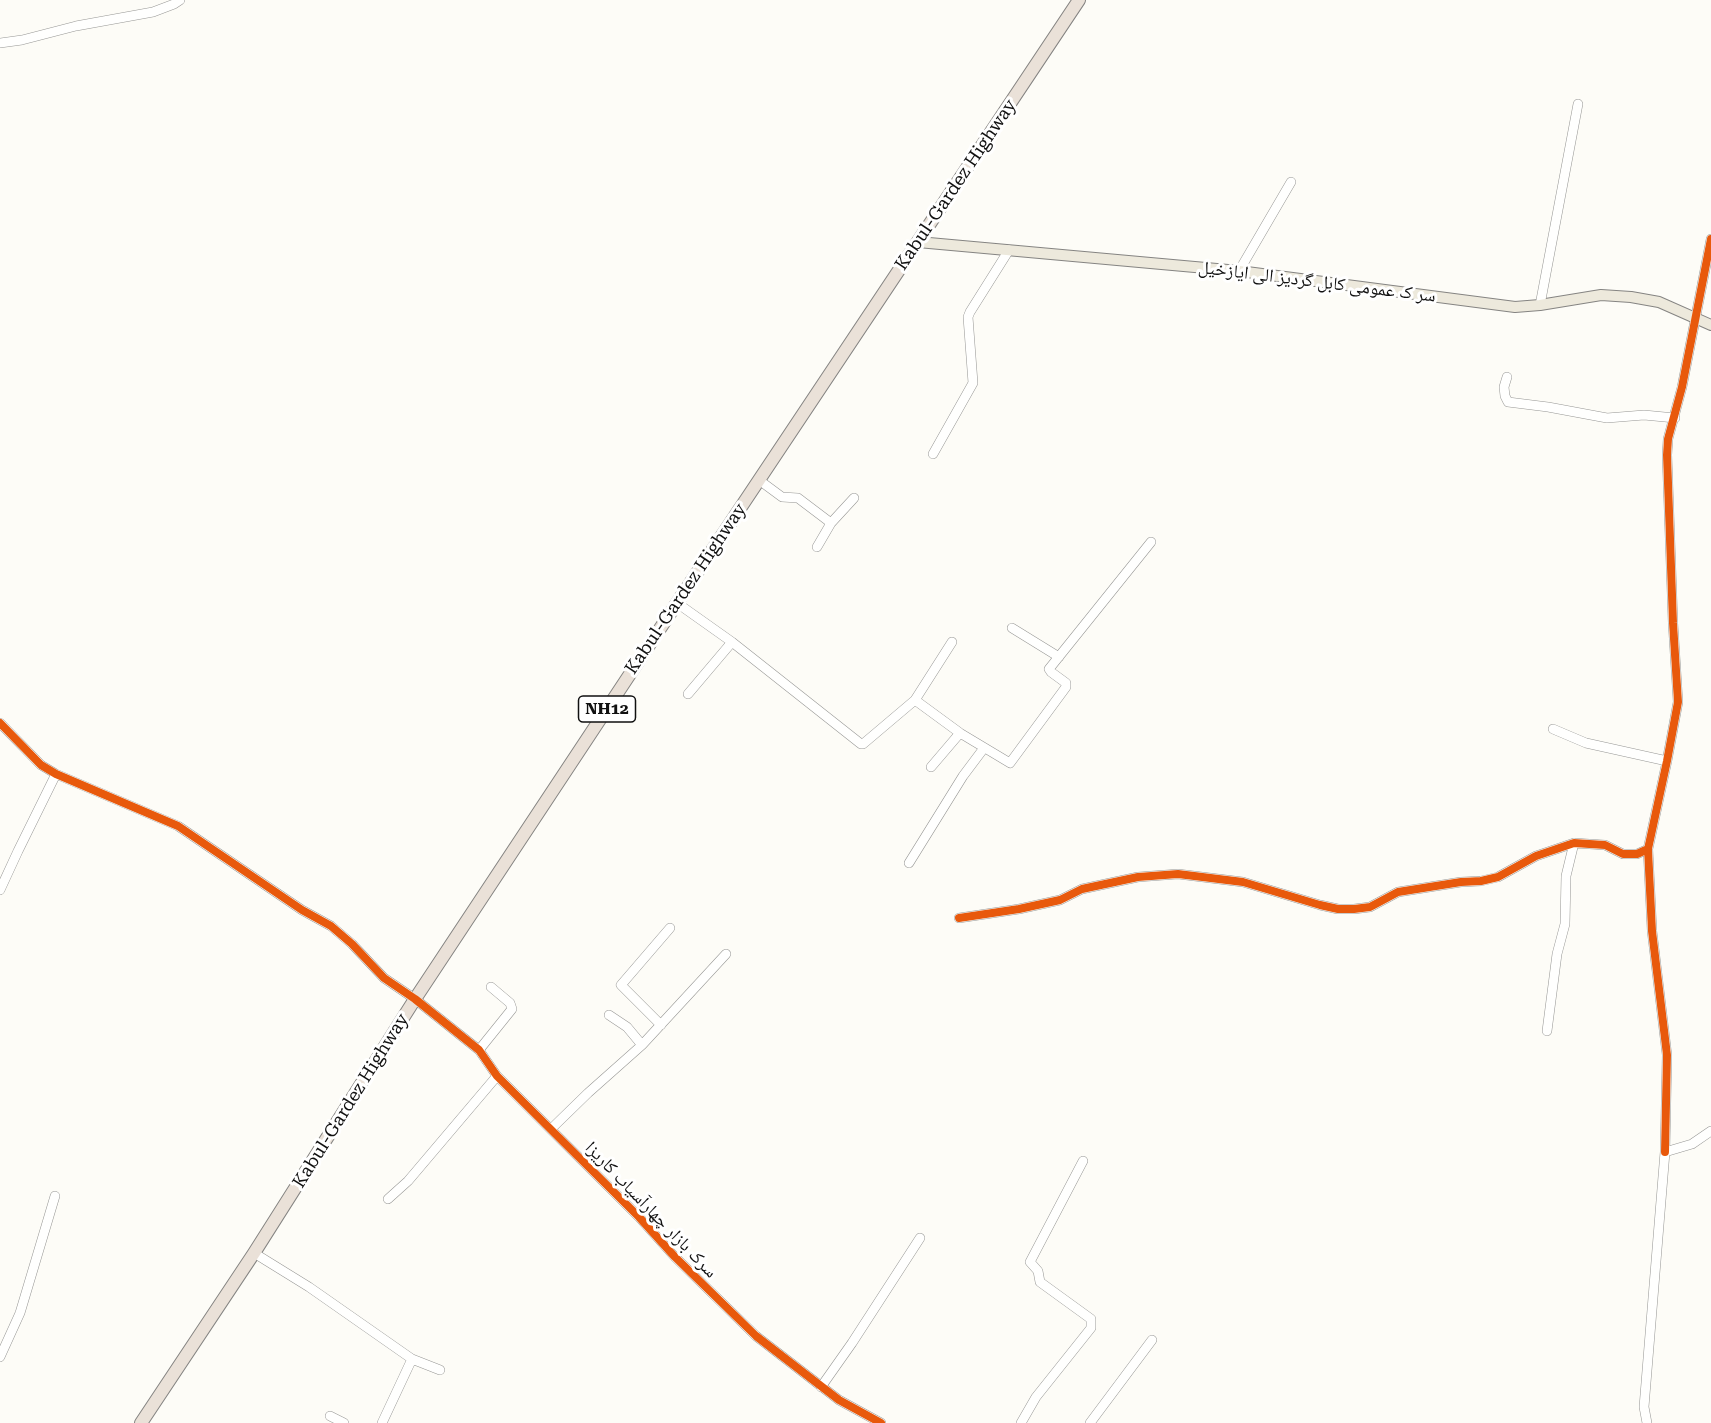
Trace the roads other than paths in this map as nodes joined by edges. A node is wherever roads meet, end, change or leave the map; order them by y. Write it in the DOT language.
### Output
graph roads {
  1 [pos="180,0"];
  2 [pos="1079,0"];
  3 [pos="0,43"];
  4 [pos="1578,104"];
  5 [pos="1291,182"];
  6 [pos="1711,239"];
  7 [pos="918,242"];
  8 [pos="1009,250"];
  9 [pos="1239,271"];
  10 [pos="1540,305"];
  11 [pos="1695,318"];
  12 [pos="1711,326"];
  13 [pos="1507,377"];
  14 [pos="1675,418"];
  15 [pos="933,454"];
  16 [pos="759,480"];
  17 [pos="854,498"];
  18 [pos="831,523"];
  19 [pos="1151,542"];
  20 [pos="817,547"];
  21 [pos="677,603"];
  22 [pos="1012,628"];
  23 [pos="732,642"];
  24 [pos="952,642"];
  25 [pos="1059,657"];
  26 [pos="688,694"];
  27 [pos="915,700"];
  28 [pos="0,723"];
  29 [pos="1553,729"];
  30 [pos="960,733"];
  31 [pos="984,748"];
  32 [pos="1667,761"];
  33 [pos="931,767"];
  34 [pos="56,774"];
  35 [pos="1574,843"];
  36 [pos="1648,849"];
  37 [pos="909,863"];
  38 [pos="0,890"];
  39 [pos="959,918"];
  40 [pos="670,928"];
  41 [pos="726,954"];
  42 [pos="492,987"];
  43 [pos="415,999"];
  44 [pos="609,1015"];
  45 [pos="661,1025"];
  46 [pos="1547,1031"];
  47 [pos="642,1045"];
  48 [pos="478,1050"];
  49 [pos="497,1076"];
  50 [pos="551,1129"];
  51 [pos="1711,1131"];
  52 [pos="1665,1152"];
  53 [pos="1083,1161"];
  54 [pos="55,1196"];
  55 [pos="388,1199"];
  56 [pos="920,1238"];
  57 [pos="254,1253"];
  58 [pos="1152,1340"];
  59 [pos="0,1357"];
  60 [pos="412,1359"];
  61 [pos="440,1370"];
  62 [pos="821,1388"];
  63 [pos="330,1416"];
  64 [pos="141,1423"];
  65 [pos="344,1423"];
  66 [pos="382,1423"];
  67 [pos="881,1423"];
  68 [pos="1021,1423"];
  69 [pos="1090,1423"];
  70 [pos="1647,1423"];
  1 -- 3 [label="street"];
  2 -- 7 [label="highway, Kabul-Gardez Highway / NH12"];
  4 -- 10 [label="street"];
  5 -- 9 [label="street"];
  6 -- 11 [label="street"];
  7 -- 8 [label="main road, سر ک عمومی کابل گردیز الی ایازخیل"];
  7 -- 16 [label="highway, Kabul-Gardez Highway / NH12"];
  8 -- 9 [label="main road, سر ک عمومی کابل گردیز الی ایازخیل"];
  8 -- 15 [label="street"];
  9 -- 10 [label="main road, سر ک عمومی کابل گردیز الی ایازخیل"];
  10 -- 11 [label="main road, سر ک عمومی کابل گردیز الی ایازخیل"];
  11 -- 12 [label="main road, سر ک عمومی کابل گردیز الی ایازخیل"];
  11 -- 14 [label="street"];
  13 -- 14 [label="street"];
  14 -- 32 [label="street"];
  16 -- 18 [label="street"];
  16 -- 21 [label="highway, Kabul-Gardez Highway / NH12"];
  17 -- 18 [label="street"];
  18 -- 20 [label="street"];
  19 -- 25 [label="street"];
  21 -- 23 [label="street"];
  21 -- 43 [label="highway, Kabul-Gardez Highway / NH12"];
  22 -- 25 [label="street"];
  23 -- 26 [label="street"];
  23 -- 27 [label="street"];
  24 -- 27 [label="street"];
  25 -- 31 [label="street"];
  27 -- 30 [label="street"];
  28 -- 34 [label="street, سرک بازار چهارآسیاب کاریزا"];
  29 -- 32 [label="street"];
  30 -- 31 [label="street"];
  30 -- 33 [label="street"];
  31 -- 37 [label="street"];
  32 -- 36 [label="street"];
  34 -- 38 [label="street"];
  34 -- 43 [label="street, سرک بازار چهارآسیاب کاریزا"];
  35 -- 36 [label="street"];
  35 -- 39 [label="street"];
  35 -- 46 [label="street"];
  36 -- 52 [label="street"];
  40 -- 45 [label="street"];
  41 -- 45 [label="street"];
  42 -- 48 [label="street"];
  43 -- 48 [label="street, سرک بازار چهارآسیاب کاریزا"];
  43 -- 57 [label="highway, Kabul-Gardez Highway / NH12"];
  44 -- 47 [label="street"];
  45 -- 47 [label="street"];
  47 -- 50 [label="street"];
  48 -- 49 [label="street, سرک بازار چهارآسیاب کاریزا"];
  49 -- 50 [label="street, سرک بازار چهارآسیاب کاریزا"];
  49 -- 55 [label="street"];
  50 -- 62 [label="street, سرک بازار چهارآسیاب کاریزا"];
  51 -- 52 [label="street"];
  52 -- 70 [label="street"];
  53 -- 68 [label="street"];
  54 -- 59 [label="street"];
  56 -- 62 [label="street"];
  57 -- 60 [label="street"];
  57 -- 64 [label="highway, Kabul-Gardez Highway / NH12"];
  58 -- 69 [label="street"];
  60 -- 61 [label="street"];
  60 -- 66 [label="street"];
  62 -- 67 [label="street, سرک بازار چهارآسیاب کاریزا"];
  63 -- 65 [label="street"];
}
